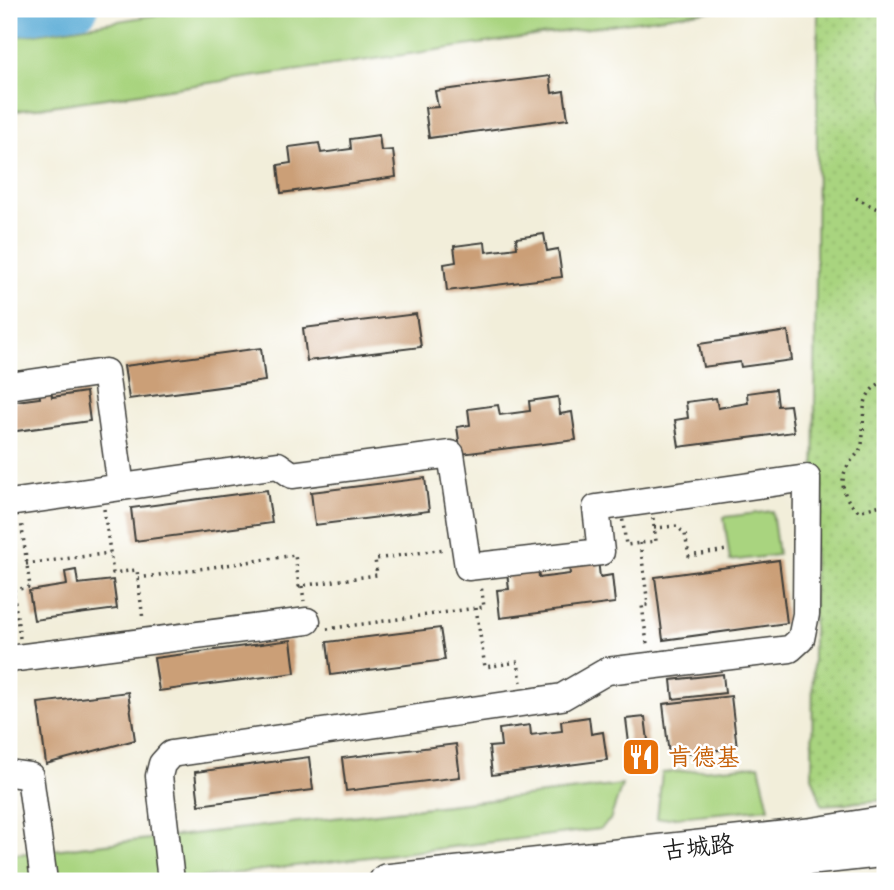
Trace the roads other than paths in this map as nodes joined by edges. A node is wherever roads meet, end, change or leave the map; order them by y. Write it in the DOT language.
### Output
graph roads {
  1 [pos="9,386"];
  2 [pos="111,488"];
  3 [pos="13,502"];
  4 [pos="307,621"];
  5 [pos="16,658"];
  6 [pos="9,773"];
  7 [pos="885,823"];
  8 [pos="885,850"];
  9 [pos="44,881"];
  10 [pos="171,881"];
  11 [pos="386,881"];
  12 [pos="606,881"];
  1 -- 2 [label="lane"];
  2 -- 3 [label="lane"];
  2 -- 10 [label="lane"];
  4 -- 5 [label="lane"];
  6 -- 9 [label="lane"];
  7 -- 11 [label="main road, 古城路"];
  8 -- 12 [label="main road, 古城路"];
}
